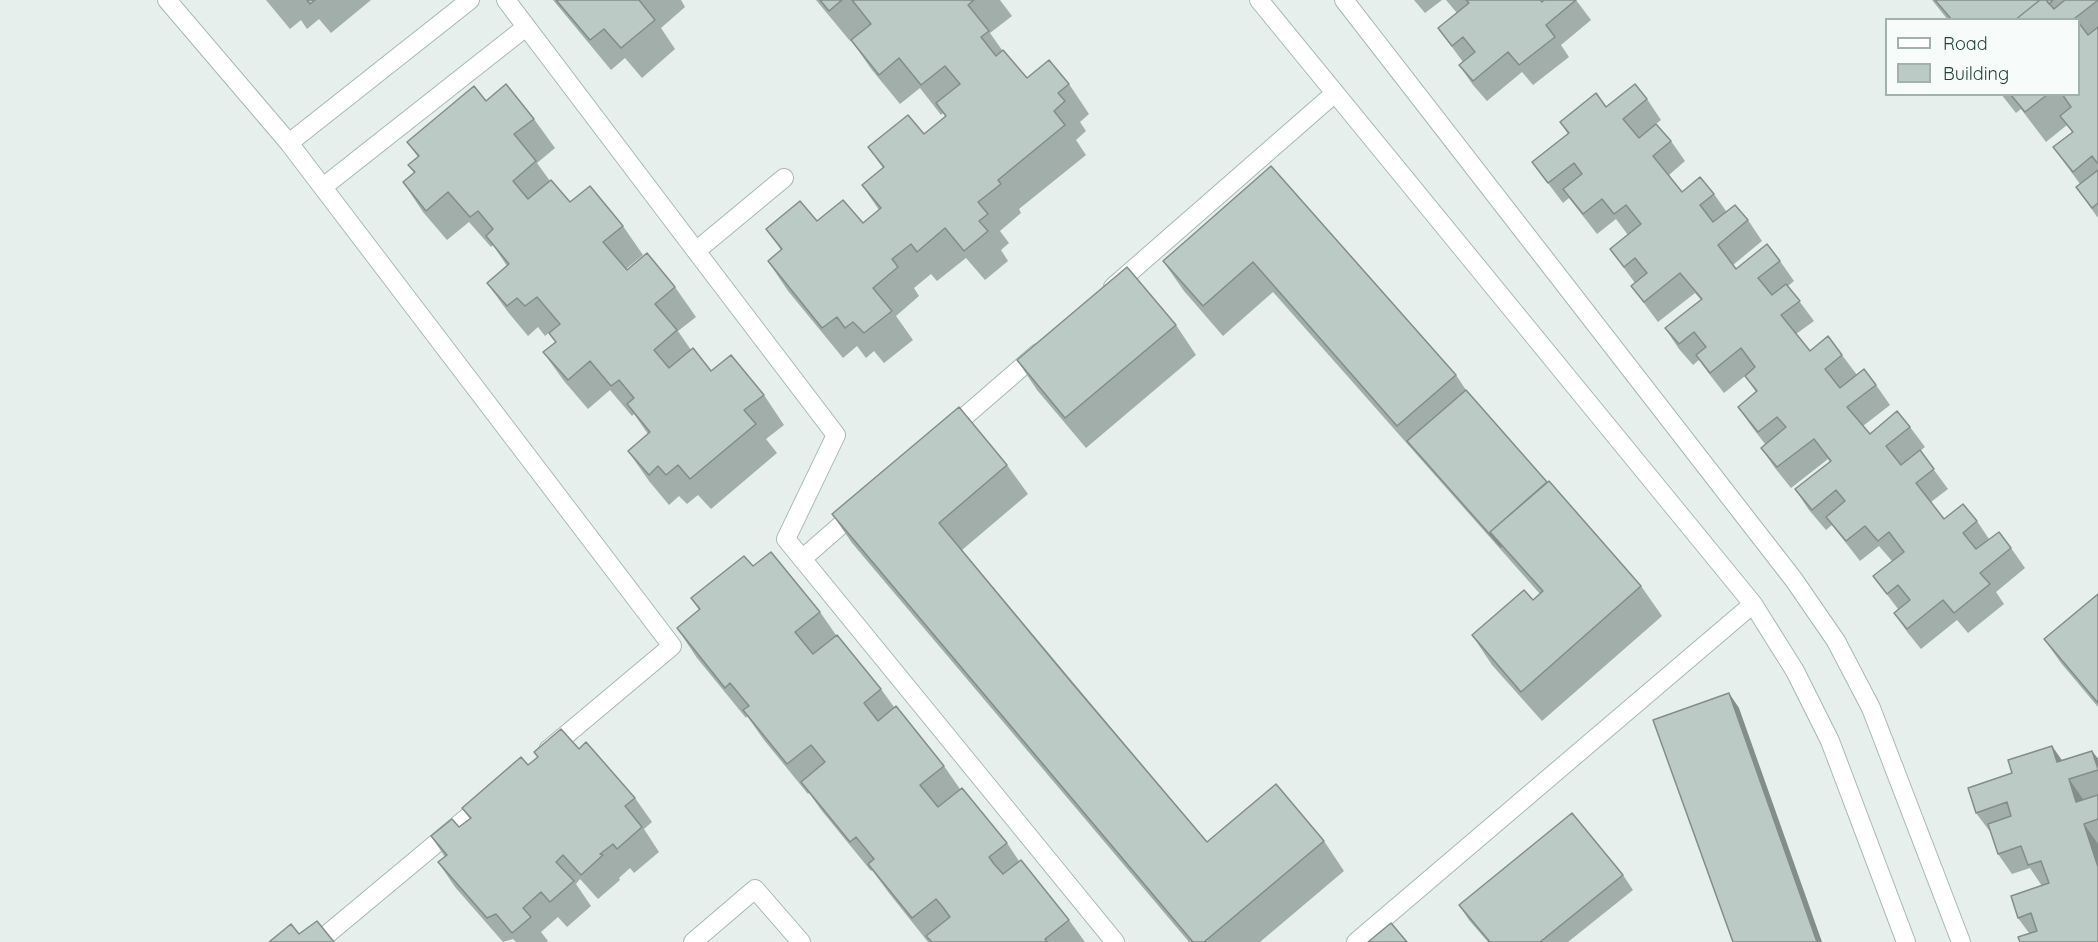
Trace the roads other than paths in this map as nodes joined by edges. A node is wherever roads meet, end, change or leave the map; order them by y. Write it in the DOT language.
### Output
graph roads {
  1 [pos="167,0"];
  2 [pos="470,0"];
  3 [pos="506,0"];
  4 [pos="1259,0"];
  5 [pos="1344,0"];
  6 [pos="526,27"];
  7 [pos="1335,93"];
  8 [pos="289,142"];
  9 [pos="784,178"];
  10 [pos="323,187"];
  11 [pos="696,251"];
  12 [pos="1100,298"];
  13 [pos="1055,338"];
  14 [pos="938,441"];
  15 [pos="874,496"];
  16 [pos="802,559"];
  17 [pos="1753,604"];
  18 [pos="536,760"];
  19 [pos="499,790"];
  20 [pos="318,942"];
  21 [pos="693,942"];
  22 [pos="801,942"];
  23 [pos="1114,942"];
  24 [pos="1356,942"];
  25 [pos="1906,942"];
  26 [pos="1961,942"];
  1 -- 8 [label="street"];
  2 -- 8 [label="street"];
  3 -- 6 [label="street"];
  4 -- 7 [label="street"];
  5 -- 26 [label="street"];
  6 -- 10 [label="street"];
  6 -- 11 [label="street"];
  7 -- 12 [label="street"];
  7 -- 17 [label="street"];
  8 -- 10 [label="street"];
  9 -- 11 [label="street"];
  10 -- 18 [label="street"];
  11 -- 16 [label="street"];
  13 -- 14 [label="street"];
  15 -- 16 [label="street"];
  16 -- 23 [label="street"];
  17 -- 24 [label="street"];
  17 -- 25 [label="street"];
  19 -- 20 [label="street"];
  21 -- 22 [label="street"];
}
